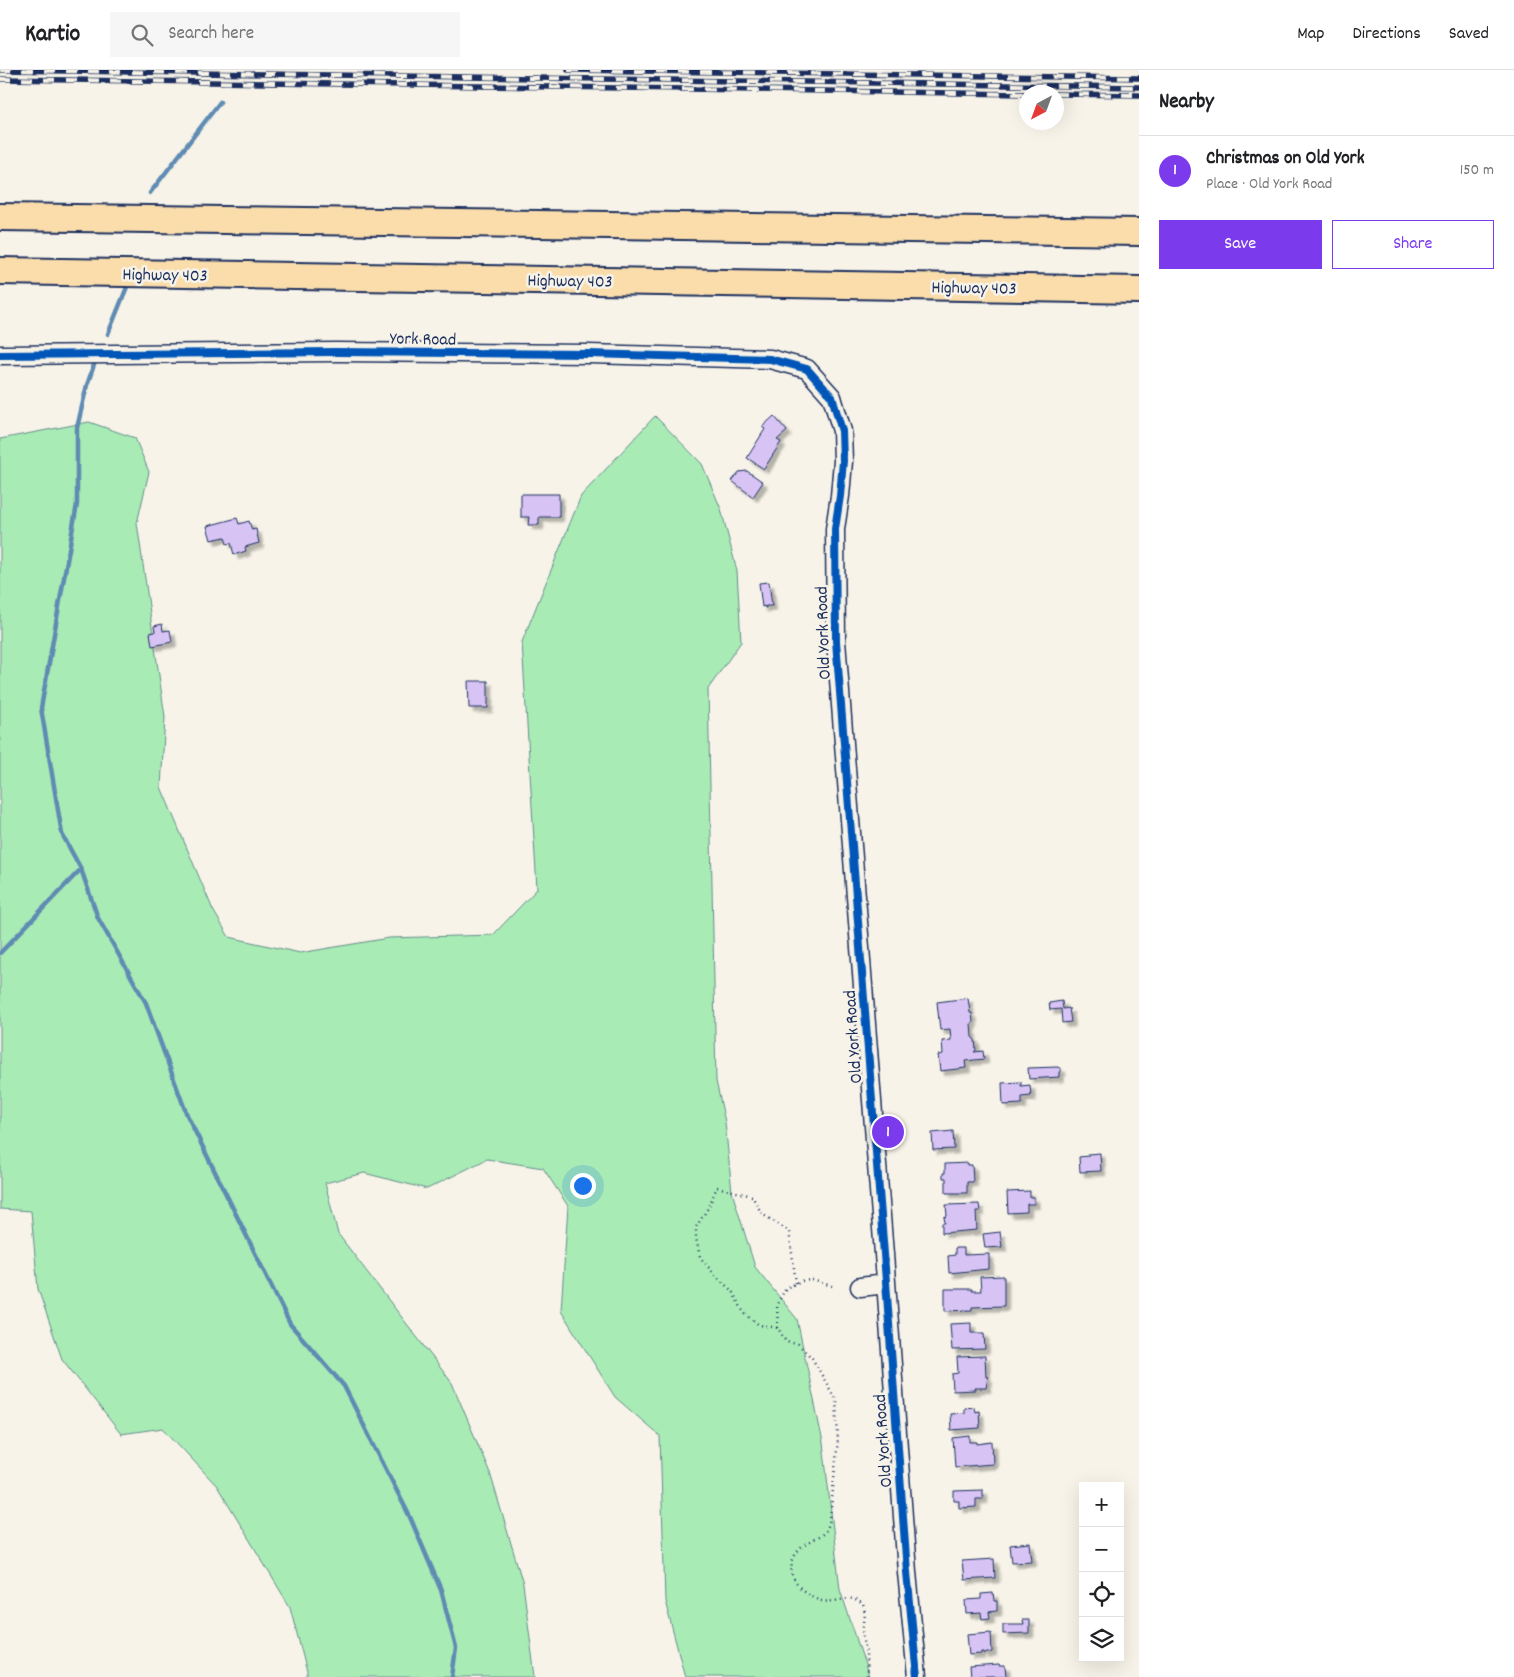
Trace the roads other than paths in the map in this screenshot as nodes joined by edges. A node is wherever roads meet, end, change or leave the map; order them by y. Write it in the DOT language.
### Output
graph roads {
  1 [pos="0,217"];
  2 [pos="1139,232"];
  3 [pos="0,271"];
  4 [pos="1139,290"];
  5 [pos="0,355"];
  6 [pos="832,397"];
  7 [pos="886,1284"];
  8 [pos="860,1287"];
  9 [pos="917,1677"];
  1 -- 2 [label="highway"];
  3 -- 4 [label="highway, Highway 403"];
  5 -- 6 [label="street, York Road"];
  6 -- 7 [label="street, Old York Road"];
  7 -- 8 [label="street"];
  7 -- 9 [label="street, Old York Road"];
}
